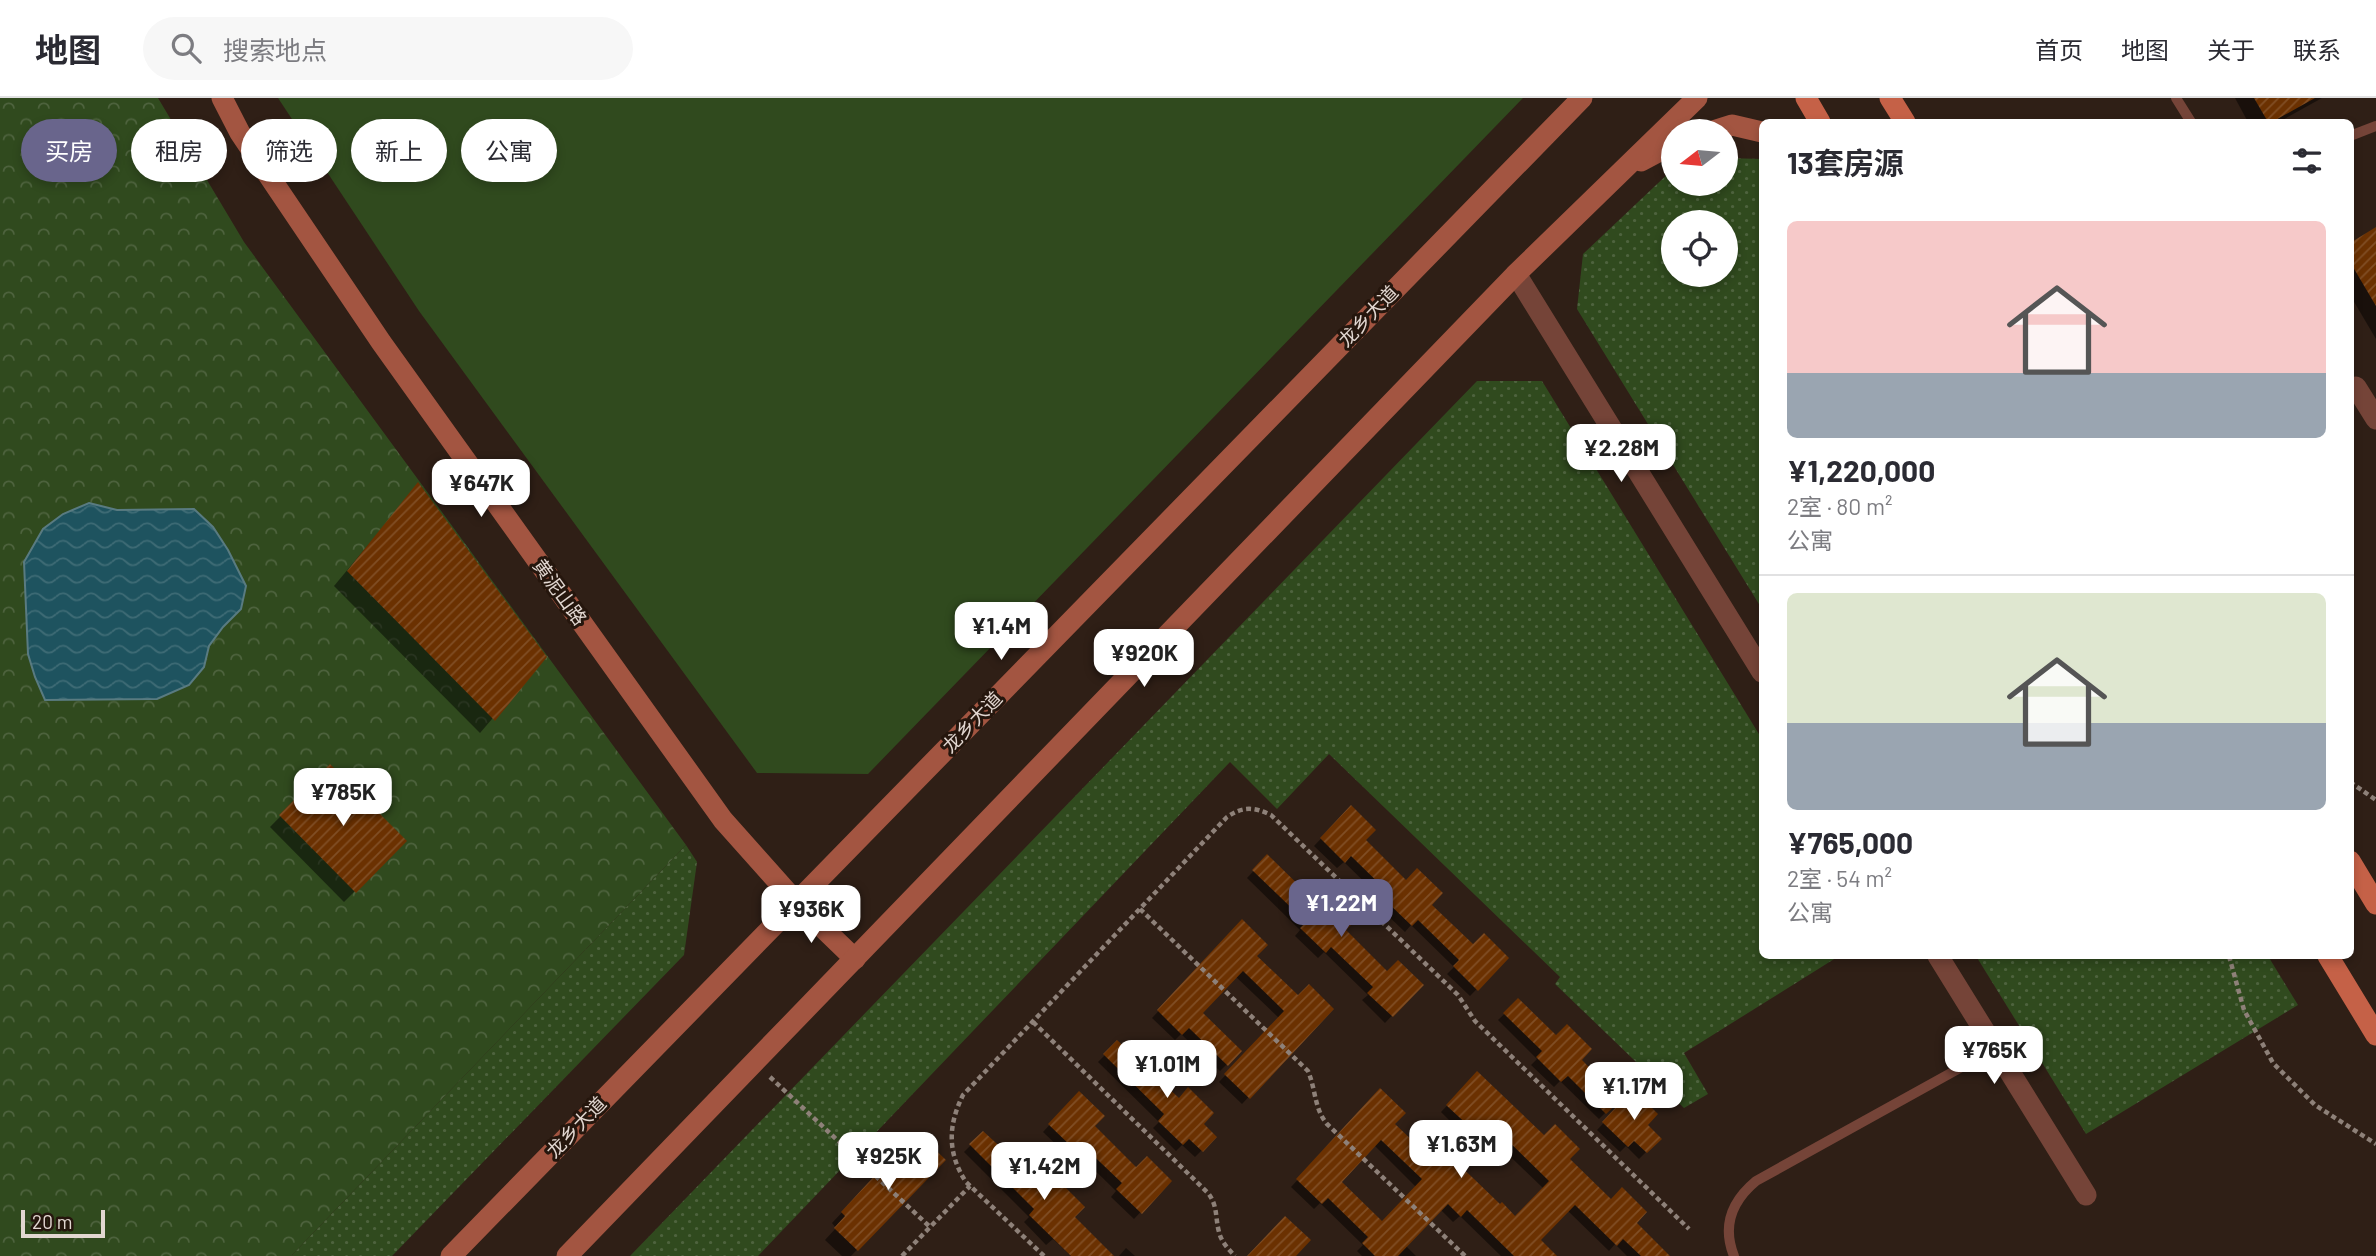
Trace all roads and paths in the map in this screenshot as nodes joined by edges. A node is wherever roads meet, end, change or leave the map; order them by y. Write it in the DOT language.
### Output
graph roads {
  1 [pos="222,98"];
  2 [pos="1582,98"];
  3 [pos="1697,98"];
  4 [pos="1806,98"];
  5 [pos="1890,98"];
  6 [pos="2176,98"];
  7 [pos="1818,119"];
  8 [pos="1903,119"];
  9 [pos="2189,119"];
  10 [pos="1738,126"];
  11 [pos="2376,126"];
  12 [pos="1759,131"];
  13 [pos="2354,134"];
  14 [pos="1661,150"];
  15 [pos="1620,171"];
  16 [pos="1516,274"];
  17 [pos="2354,388"];
  18 [pos="2376,419"];
  19 [pos="1759,667"];
  20 [pos="2354,785"];
  21 [pos="2376,800"];
  22 [pos="2354,868"];
  23 [pos="796,902"];
  24 [pos="2376,904"];
  25 [pos="1140,909"];
  26 [pos="855,959"];
  27 [pos="1940,959"];
  28 [pos="2230,959"];
  29 [pos="2330,959"];
  30 [pos="1033,1022"];
  31 [pos="2376,1035"];
  32 [pos="1996,1048"];
  33 [pos="755,1064"];
  34 [pos="2376,1144"];
  35 [pos="970,1186"];
  36 [pos="2086,1195"];
  37 [pos="930,1227"];
  38 [pos="1689,1228"];
  39 [pos="451,1256"];
  40 [pos="567,1256"];
  41 [pos="902,1256"];
  42 [pos="1044,1256"];
  43 [pos="1235,1256"];
  44 [pos="1465,1256"];
  45 [pos="1734,1256"];
  1 -- 23 [label="main road, 黄泥山路"];
  2 -- 23 [label="main road, 龙乡大道"];
  3 -- 15 [label="main road"];
  4 -- 7 [label="main road"];
  5 -- 8 [label="main road"];
  6 -- 9 [label="lane"];
  10 -- 12 [label="main road"];
  11 -- 13 [label="lane"];
  14 -- 15 [label="main road"];
  15 -- 16 [label="main road"];
  16 -- 19 [label="street"];
  16 -- 26 [label="main road"];
  17 -- 18 [label="street"];
  20 -- 21 [label="path"];
  22 -- 24 [label="main road"];
  23 -- 26 [label="main road, 黄泥山路"];
  23 -- 39 [label="main road, 龙乡大道"];
  25 -- 30 [label="path"];
  25 -- 38 [label="path"];
  25 -- 44 [label="path"];
  26 -- 33 [label="main road"];
  27 -- 32 [label="street"];
  28 -- 34 [label="path"];
  29 -- 31 [label="main road"];
  30 -- 35 [label="path"];
  30 -- 43 [label="path"];
  32 -- 36 [label="street"];
  32 -- 45 [label="lane"];
  33 -- 37 [label="path"];
  33 -- 40 [label="main road"];
  35 -- 37 [label="path"];
  35 -- 42 [label="path"];
  37 -- 41 [label="path"];
}
